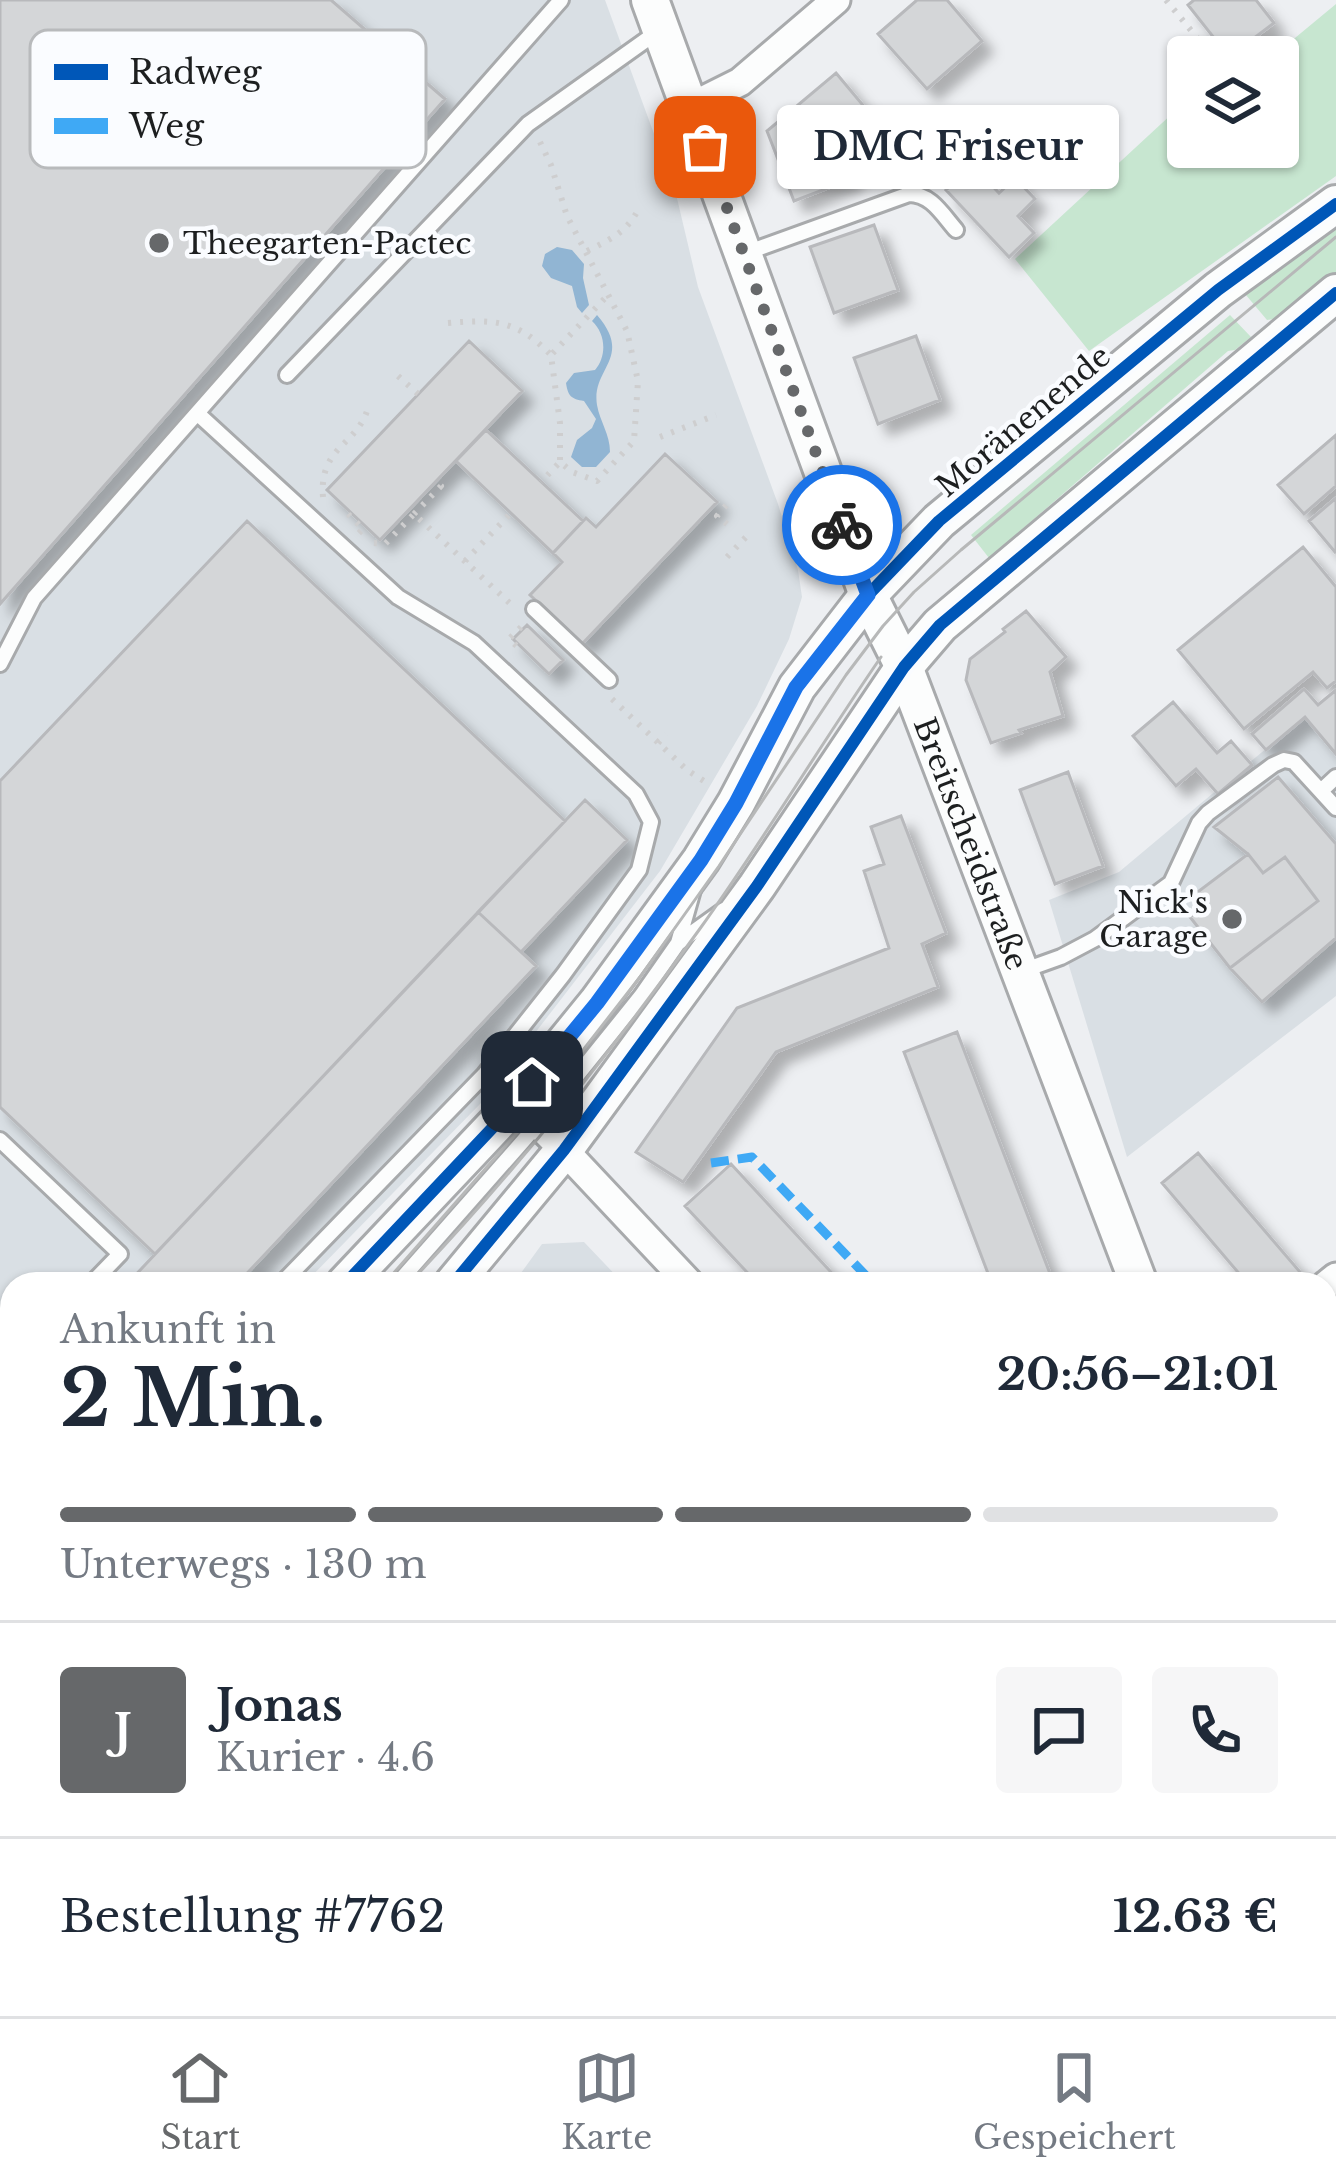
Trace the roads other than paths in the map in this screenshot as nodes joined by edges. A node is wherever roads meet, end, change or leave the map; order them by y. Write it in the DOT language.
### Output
graph roads {
  1 [pos="836,0"];
  2 [pos="550,4"];
  3 [pos="655,15"];
  4 [pos="690,107"];
  5 [pos="426,147"];
  6 [pos="408,168"];
  7 [pos="1336,205"];
  8 [pos="956,230"];
  9 [pos="743,254"];
  10 [pos="1336,293"];
  11 [pos="287,375"];
  12 [pos="197,412"];
  13 [pos="868,595"];
  14 [pos="534,609"];
  15 [pos="0,664"];
  16 [pos="904,667"];
  17 [pos="604,683"];
  18 [pos="1336,777"];
  19 [pos="1322,790"];
  20 [pos="1336,808"];
  21 [pos="701,860"];
  22 [pos="757,886"];
  23 [pos="678,944"];
  24 [pos="1022,971"];
  25 [pos="538,1127"];
  26 [pos="0,1140"];
  27 [pos="103,1272"];
  28 [pos="292,1272"];
  29 [pos="360,1272"];
  30 [pos="408,1272"];
  31 [pos="459,1272"];
  32 [pos="678,1272"];
  33 [pos="1135,1272"];
  1 -- 4 [label="street"];
  2 -- 5 [label="lane"];
  3 -- 4 [label="main road, Breitscheidstraße"];
  3 -- 11 [label="lane"];
  4 -- 9 [label="main road, Breitscheidstraße"];
  6 -- 12 [label="lane"];
  7 -- 13 [label="main road, Moränenende"];
  8 -- 9 [label="lane"];
  9 -- 13 [label="main road, Breitscheidstraße"];
  10 -- 16 [label="main road, Moränenende"];
  12 -- 15 [label="lane"];
  12 -- 28 [label="lane"];
  13 -- 16 [label="main road, Breitscheidstraße"];
  13 -- 21 [label="main road, Moränenende"];
  14 -- 17 [label="lane"];
  16 -- 22 [label="main road, Moränenende"];
  16 -- 24 [label="main road, Breitscheidstraße"];
  18 -- 19 [label="lane"];
  19 -- 20 [label="lane"];
  19 -- 24 [label="lane"];
  21 -- 23 [label="lane"];
  21 -- 25 [label="main road, Moränenende"];
  22 -- 23 [label="lane"];
  22 -- 25 [label="main road, Moränenende"];
  23 -- 25 [label="lane"];
  24 -- 33 [label="main road, Breitscheidstraße"];
  25 -- 29 [label="main road, Moränenende"];
  25 -- 30 [label="lane"];
  25 -- 31 [label="main road, Moränenende"];
  25 -- 32 [label="street"];
  26 -- 27 [label="lane"];
}
